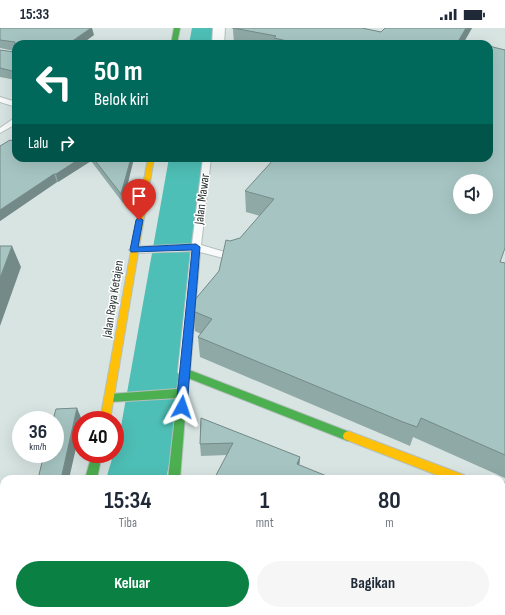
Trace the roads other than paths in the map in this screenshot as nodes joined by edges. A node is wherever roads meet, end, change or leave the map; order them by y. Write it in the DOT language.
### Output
graph roads {
  1 [pos="177,28"];
  2 [pos="219,28"];
  3 [pos="175,40"];
  4 [pos="218,40"];
  5 [pos="0,100"];
  6 [pos="12,104"];
  7 [pos="12,124"];
  8 [pos="0,131"];
  9 [pos="150,162"];
  10 [pos="206,162"];
  11 [pos="191,247"];
  12 [pos="134,250"];
  13 [pos="231,257"];
  14 [pos="184,372"];
  15 [pos="183,393"];
  16 [pos="110,398"];
  17 [pos="107,411"];
  18 [pos="95,463"];
  19 [pos="92,475"];
  20 [pos="174,475"];
  21 [pos="450,475"];
  1 -- 3 [label="street"];
  2 -- 4 [label="street"];
  5 -- 6 [label="lane"];
  7 -- 8 [label="lane"];
  9 -- 12 [label="street, Jalan Raya Ketajen"];
  10 -- 11 [label="lane, Jalan Mawar"];
  11 -- 12 [label="lane"];
  11 -- 13 [label="lane"];
  11 -- 14 [label="lane, Jalan Mawar"];
  12 -- 16 [label="street, Jalan Raya Ketajen"];
  14 -- 15 [label="street, Jalan Mawar"];
  14 -- 21 [label="street"];
  15 -- 16 [label="street"];
  15 -- 20 [label="street, Jalan Mawar"];
  16 -- 17 [label="street, Jalan Raya Ketajen"];
  18 -- 19 [label="street"];
}
